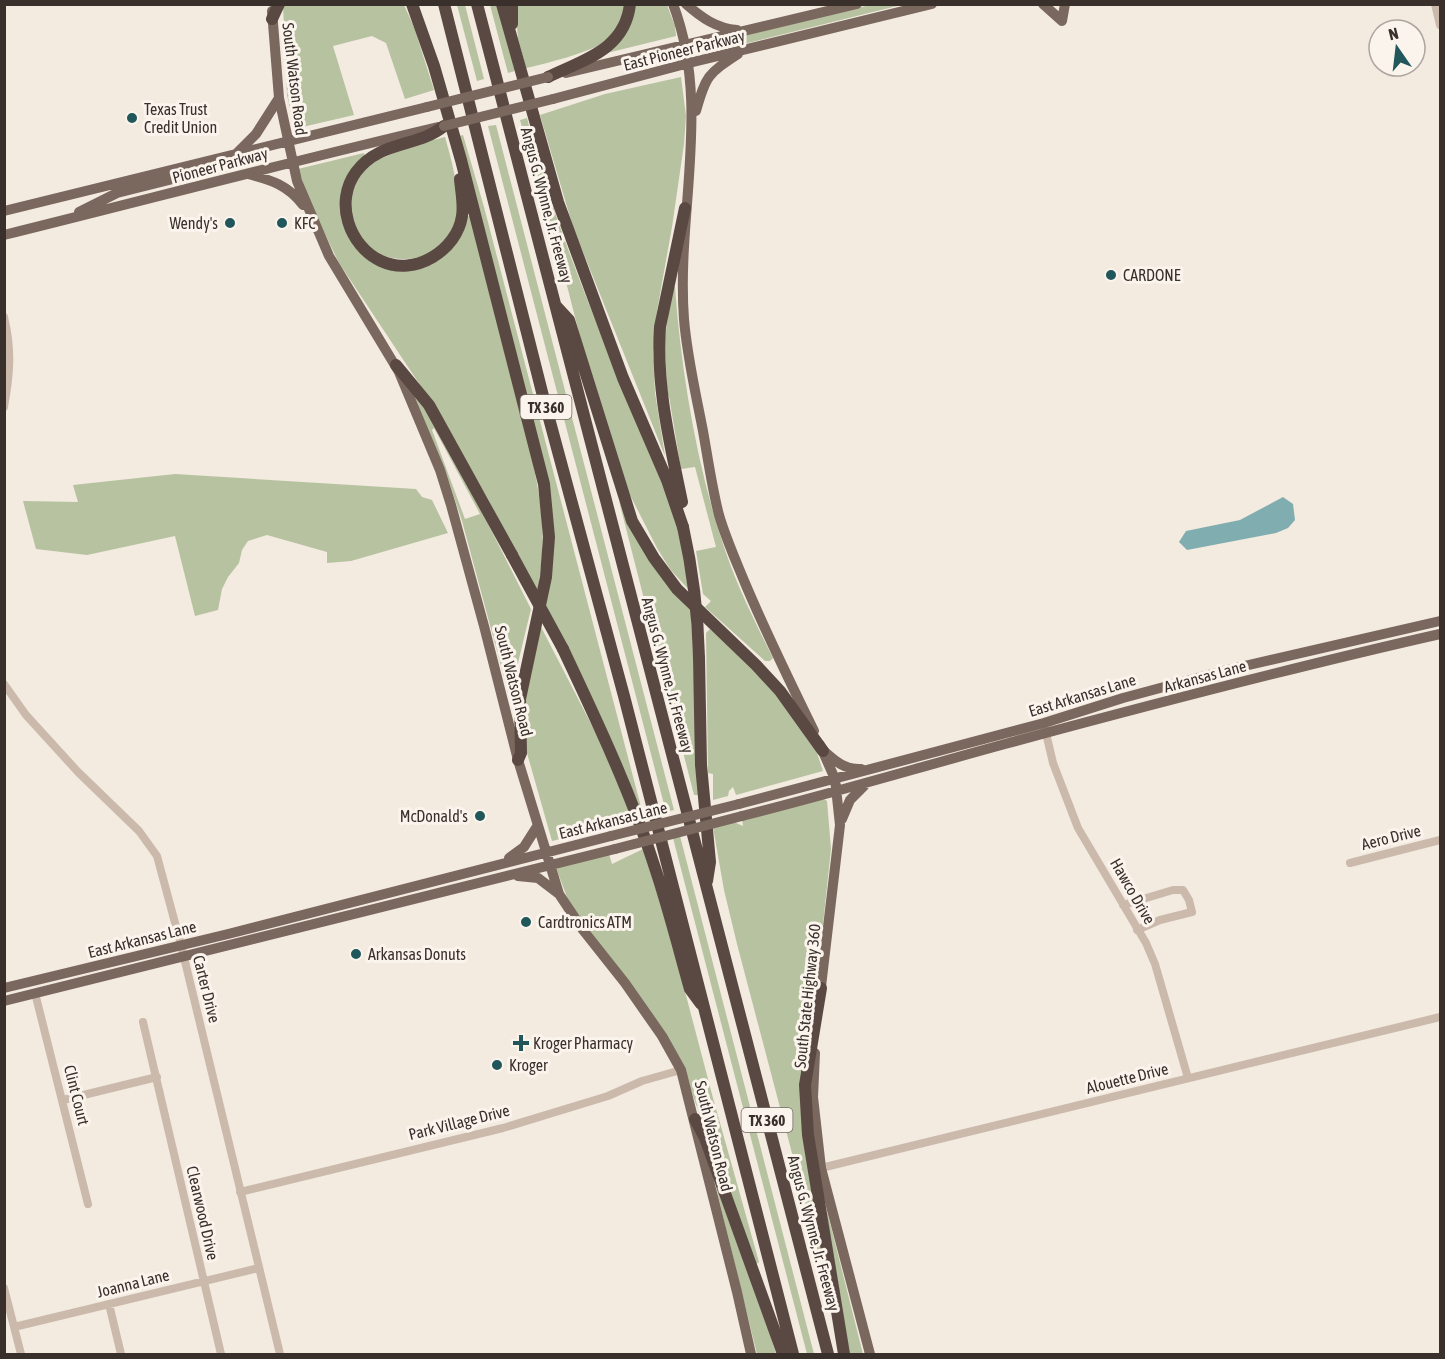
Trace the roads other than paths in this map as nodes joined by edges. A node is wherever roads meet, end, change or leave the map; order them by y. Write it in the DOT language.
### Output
graph roads {
  1 [pos="272,4"];
  2 [pos="279,4"];
  3 [pos="412,4"];
  4 [pos="444,4"];
  5 [pos="477,4"];
  6 [pos="502,4"];
  7 [pos="512,4"];
  8 [pos="630,4"];
  9 [pos="673,4"];
  10 [pos="686,4"];
  11 [pos="857,4"];
  12 [pos="932,4"];
  13 [pos="1043,4"];
  14 [pos="1065,4"];
  15 [pos="1435,4"];
  16 [pos="272,19"];
  17 [pos="1440,20"];
  18 [pos="746,31"];
  19 [pos="512,43"];
  20 [pos="685,45"];
  21 [pos="745,50"];
  22 [pos="689,63"];
  23 [pos="548,77"];
  24 [pos="279,98"];
  25 [pos="428,107"];
  26 [pos="692,123"];
  27 [pos="444,126"];
  28 [pos="287,142"];
  29 [pos="235,155"];
  30 [pos="461,160"];
  31 [pos="292,162"];
  32 [pos="187,167"];
  33 [pos="244,173"];
  34 [pos="685,208"];
  35 [pos="4,212"];
  36 [pos="310,215"];
  37 [pos="75,217"];
  38 [pos="4,235"];
  39 [pos="556,305"];
  40 [pos="4,317"];
  41 [pos="396,365"];
  42 [pos="4,407"];
  43 [pos="683,527"];
  44 [pos="1440,621"];
  45 [pos="1440,634"];
  46 [pos="1227,670"];
  47 [pos="4,684"];
  48 [pos="1045,728"];
  49 [pos="823,751"];
  50 [pos="518,760"];
  51 [pos="876,767"];
  52 [pos="835,779"];
  53 [pos="874,780"];
  54 [pos="837,792"];
  55 [pos="537,825"];
  56 [pos="840,825"];
  57 [pos="1440,840"];
  58 [pos="546,853"];
  59 [pos="1350,862"];
  60 [pos="496,865"];
  61 [pos="550,865"];
  62 [pos="506,876"];
  63 [pos="706,885"];
  64 [pos="559,894"];
  65 [pos="1123,905"];
  66 [pos="1137,930"];
  67 [pos="181,945"];
  68 [pos="184,957"];
  69 [pos="4,988"];
  70 [pos="821,988"];
  71 [pos="35,993"];
  72 [pos="4,1001"];
  73 [pos="705,1010"];
  74 [pos="1440,1017"];
  75 [pos="143,1022"];
  76 [pos="681,1070"];
  77 [pos="157,1077"];
  78 [pos="1188,1078"];
  79 [pos="63,1100"];
  80 [pos="695,1119"];
  81 [pos="821,1168"];
  82 [pos="240,1192"];
  83 [pos="88,1204"];
  84 [pos="259,1268"];
  85 [pos="203,1281"];
  86 [pos="4,1288"];
  87 [pos="109,1304"];
  88 [pos="14,1327"];
  89 [pos="21,1354"];
  90 [pos="121,1354"];
  91 [pos="221,1354"];
  92 [pos="280,1354"];
  93 [pos="751,1354"];
  94 [pos="783,1354"];
  95 [pos="793,1354"];
  96 [pos="828,1354"];
  97 [pos="844,1354"];
  98 [pos="870,1354"];
  1 -- 16 [label="main road, South Watson Road"];
  2 -- 16 [label="highway"];
  3 -- 30 [label="highway"];
  4 -- 73 [label="highway, TX 360"];
  5 -- 39 [label="highway, Angus G. Wynne, Jr. Freeway / TX 360"];
  6 -- 19 [label="highway"];
  7 -- 19 [label="highway"];
  8 -- 23 [label="highway"];
  9 -- 20 [label="main road"];
  10 -- 18 [label="main road"];
  11 -- 18 [label="main road, East Pioneer Parkway"];
  12 -- 21 [label="main road, East Pioneer Parkway"];
  13 -- 14 [label="main road"];
  15 -- 17 [label="street"];
  16 -- 24 [label="main road, South Watson Road"];
  18 -- 20 [label="main road, East Pioneer Parkway"];
  19 -- 43 [label="highway"];
  20 -- 22 [label="main road"];
  20 -- 23 [label="main road, East Pioneer Parkway"];
  21 -- 22 [label="main road, East Pioneer Parkway"];
  21 -- 26 [label="main road"];
  22 -- 26 [label="main road"];
  22 -- 27 [label="main road, East Pioneer Parkway, bridge"];
  23 -- 25 [label="main road, East Pioneer Parkway, bridge"];
  24 -- 28 [label="main road, South Watson Road"];
  24 -- 29 [label="main road"];
  25 -- 28 [label="main road, Pioneer Parkway"];
  26 -- 34 [label="main road"];
  27 -- 30 [label="highway"];
  27 -- 31 [label="main road, Pioneer Parkway"];
  28 -- 29 [label="main road, Pioneer Parkway"];
  28 -- 31 [label="main road, South Watson Road"];
  29 -- 32 [label="main road, Pioneer Parkway"];
  30 -- 50 [label="highway"];
  31 -- 33 [label="main road, Pioneer Parkway"];
  31 -- 36 [label="main road, South Watson Road"];
  32 -- 35 [label="main road, Pioneer Parkway"];
  32 -- 37 [label="main road"];
  33 -- 36 [label="main road"];
  33 -- 37 [label="main road, Pioneer Parkway"];
  34 -- 43 [label="highway"];
  34 -- 49 [label="main road"];
  36 -- 41 [label="main road, South Watson Road"];
  37 -- 38 [label="main road, Pioneer Parkway"];
  39 -- 49 [label="highway"];
  39 -- 63 [label="highway, Angus G. Wynne, Jr. Freeway / TX 360"];
  40 -- 42 [label="street"];
  41 -- 50 [label="main road, South Watson Road"];
  41 -- 73 [label="highway, bridge"];
  43 -- 63 [label="highway, bridge"];
  44 -- 46 [label="main road, Arkansas Lane"];
  45 -- 48 [label="main road, Arkansas Lane"];
  46 -- 48 [label="main road, East Arkansas Lane"];
  47 -- 67 [label="street, Carter Drive"];
  48 -- 51 [label="main road, East Arkansas Lane"];
  48 -- 53 [label="main road, Arkansas Lane"];
  48 -- 65 [label="street, Hawco Drive"];
  49 -- 51 [label="main road"];
  49 -- 52 [label="main road"];
  50 -- 55 [label="main road, South Watson Road"];
  51 -- 52 [label="main road, East Arkansas Lane"];
  52 -- 54 [label="main road, South State Highway 360"];
  52 -- 58 [label="main road, East Arkansas Lane, bridge"];
  53 -- 54 [label="main road, East Arkansas Lane"];
  53 -- 56 [label="main road"];
  54 -- 56 [label="main road, South State Highway 360"];
  54 -- 61 [label="main road, East Arkansas Lane, bridge"];
  55 -- 58 [label="main road, South Watson Road"];
  55 -- 60 [label="main road"];
  56 -- 70 [label="main road, South State Highway 360"];
  57 -- 59 [label="street, Aero Drive"];
  58 -- 60 [label="main road, East Arkansas Lane"];
  58 -- 61 [label="main road, South Watson Road"];
  60 -- 67 [label="main road, East Arkansas Lane"];
  61 -- 62 [label="main road, East Arkansas Lane"];
  61 -- 64 [label="main road, South Watson Road"];
  62 -- 64 [label="main road"];
  62 -- 68 [label="main road, East Arkansas Lane"];
  63 -- 96 [label="highway, Angus G. Wynne, Jr. Freeway / TX 360"];
  64 -- 76 [label="main road, South Watson Road"];
  65 -- 66 [label="street, Hawco Drive"];
  65 -- 66 [label="street"];
  66 -- 78 [label="street, Hawco Drive"];
  67 -- 68 [label="street, Carter Drive"];
  67 -- 69 [label="main road, East Arkansas Lane"];
  68 -- 71 [label="main road, East Arkansas Lane"];
  68 -- 82 [label="street, Carter Drive"];
  70 -- 81 [label="main road, South State Highway 360"];
  70 -- 97 [label="highway"];
  71 -- 72 [label="main road, East Arkansas Lane"];
  71 -- 79 [label="street, Clint Court"];
  73 -- 95 [label="highway, TX 360"];
  74 -- 78 [label="street, Alouette Drive"];
  75 -- 77 [label="street, Clearwood Drive"];
  76 -- 80 [label="main road, South Watson Road"];
  76 -- 82 [label="street, Park Village Drive"];
  77 -- 79 [label="street"];
  77 -- 85 [label="street, Clearwood Drive"];
  78 -- 81 [label="street, Alouette Drive"];
  79 -- 83 [label="street, Clint Court"];
  80 -- 93 [label="main road, South Watson Road"];
  80 -- 94 [label="highway"];
  81 -- 98 [label="main road, South State Highway 360"];
  82 -- 84 [label="street, Carter Drive"];
  84 -- 85 [label="street, Joanna Lane"];
  84 -- 92 [label="street, Carter Drive"];
  85 -- 87 [label="street, Joanna Lane"];
  85 -- 91 [label="street, Clearwood Drive"];
  86 -- 88 [label="street"];
  87 -- 88 [label="street, Joanna Lane"];
  87 -- 90 [label="street"];
  88 -- 89 [label="street"];
}
